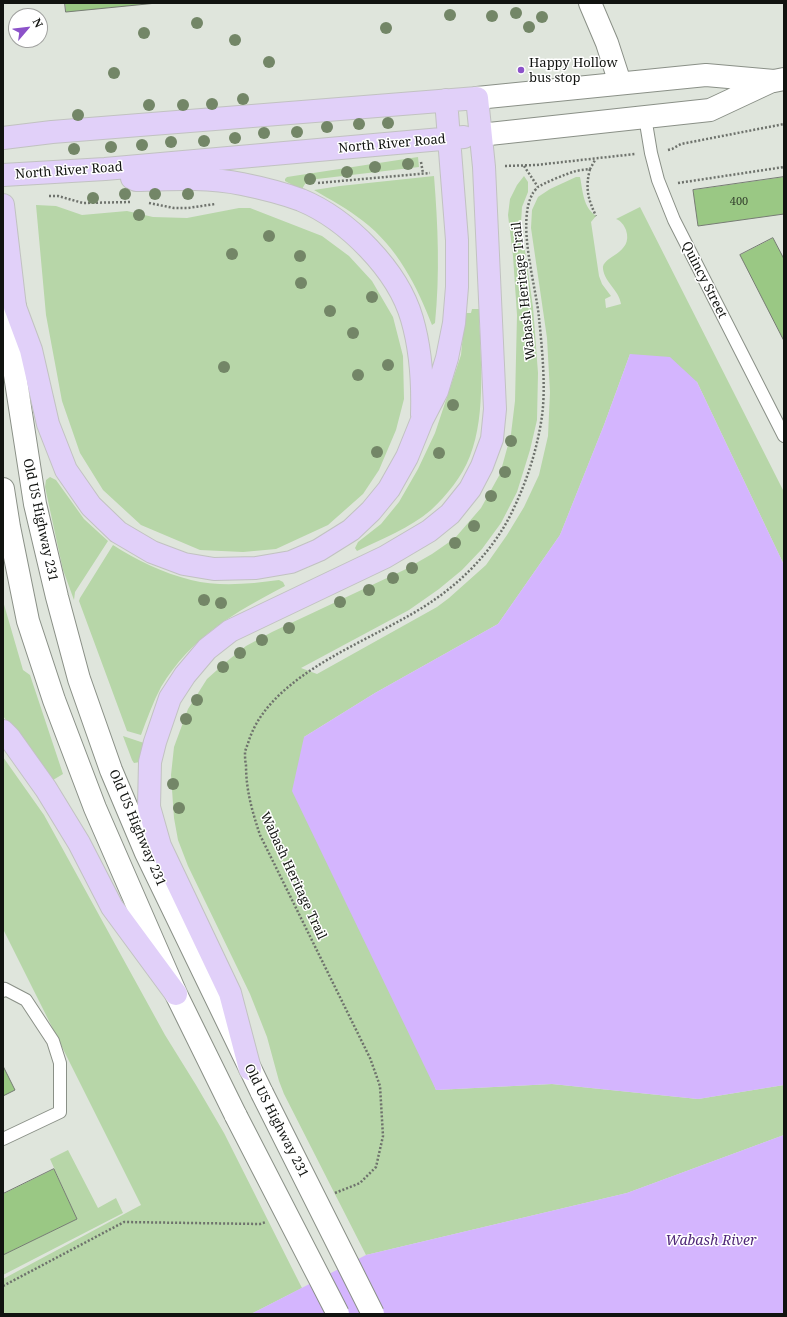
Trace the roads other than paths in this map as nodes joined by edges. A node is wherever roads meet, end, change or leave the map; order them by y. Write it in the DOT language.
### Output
graph roads {
  1 [pos="590,3"];
  2 [pos="779,80"];
  3 [pos="620,83"];
  4 [pos="477,98"];
  5 [pos="446,100"];
  6 [pos="645,117"];
  7 [pos="480,135"];
  8 [pos="3,138"];
  9 [pos="450,139"];
  10 [pos="105,169"];
  11 [pos="3,176"];
  12 [pos="3,205"];
  13 [pos="14,307"];
  14 [pos="422,420"];
  15 [pos="784,436"];
  16 [pos="3,489"];
  17 [pos="3,731"];
  18 [pos="4,988"];
  19 [pos="176,994"];
  20 [pos="250,1069"];
  21 [pos="3,1139"];
  22 [pos="338,1314"];
  23 [pos="373,1314"];
  1 -- 3 [label="main road"];
  2 -- 3 [label="main road, North River Road"];
  2 -- 6 [label="main road, North River Road"];
  3 -- 4 [label="main road, North River Road"];
  4 -- 5 [label="main road, North River Road"];
  4 -- 7 [label="main road"];
  5 -- 8 [label="main road, North River Road"];
  5 -- 9 [label="main road"];
  6 -- 7 [label="main road, North River Road"];
  6 -- 15 [label="lane, Quincy Street"];
  7 -- 9 [label="main road, North River Road"];
  7 -- 20 [label="main road"];
  9 -- 10 [label="main road, North River Road"];
  9 -- 14 [label="main road"];
  10 -- 11 [label="main road, North River Road"];
  10 -- 14 [label="main road"];
  12 -- 13 [label="main road"];
  13 -- 14 [label="main road"];
  13 -- 20 [label="main road, Old US Highway 231"];
  16 -- 19 [label="main road"];
  17 -- 19 [label="main road"];
  18 -- 21 [label="lane"];
  19 -- 22 [label="main road, bridge"];
  20 -- 23 [label="main road, Old US Highway 231, bridge"];
}
